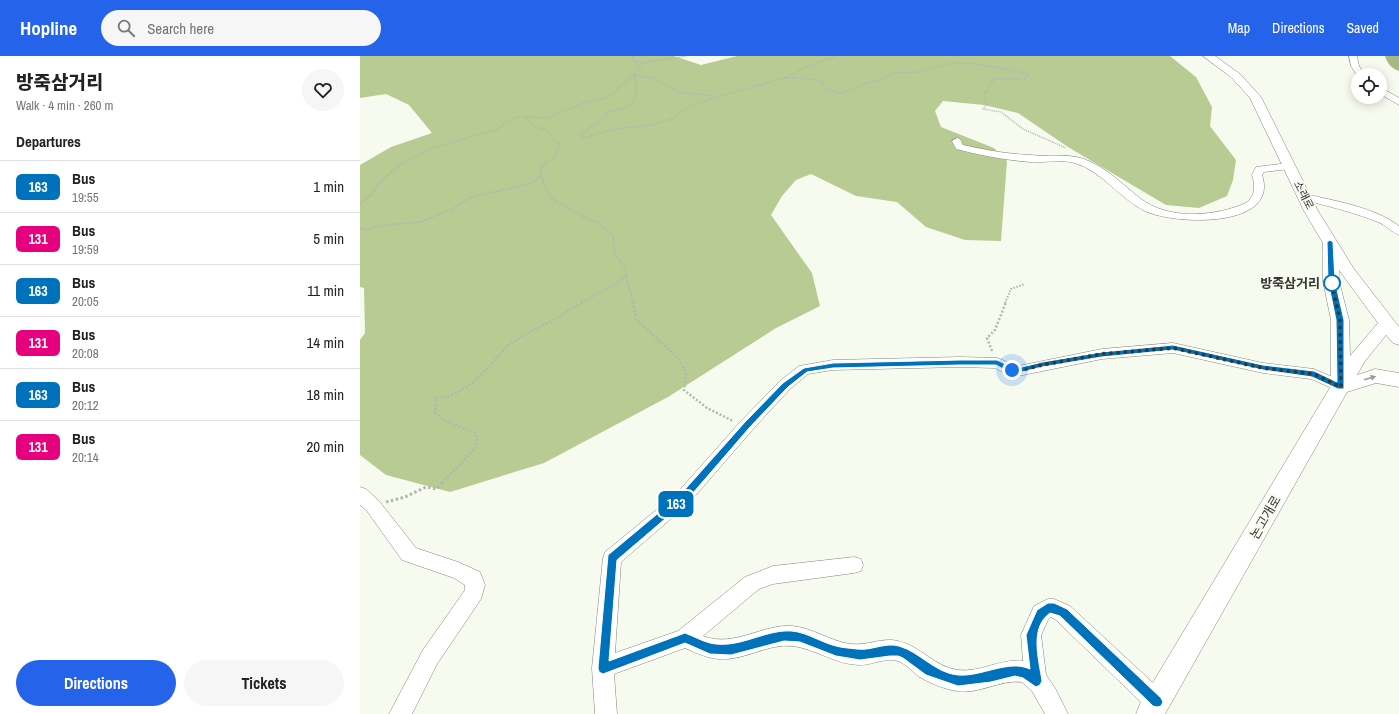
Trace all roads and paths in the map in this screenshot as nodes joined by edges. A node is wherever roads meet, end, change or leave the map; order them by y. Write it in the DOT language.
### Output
graph roads {
  1 [pos="633,56"];
  2 [pos="687,56"];
  3 [pos="836,56"];
  4 [pos="1208,56"];
  5 [pos="1353,56"];
  6 [pos="642,63"];
  7 [pos="1357,68"];
  8 [pos="634,75"];
  9 [pos="784,78"];
  10 [pos="1387,94"];
  11 [pos="717,96"];
  12 [pos="1399,102"];
  13 [pos="525,118"];
  14 [pos="957,141"];
  15 [pos="1068,149"];
  16 [pos="1289,166"];
  17 [pos="542,176"];
  18 [pos="1305,197"];
  19 [pos="360,204"];
  20 [pos="360,228"];
  21 [pos="1399,231"];
  22 [pos="1330,242"];
  23 [pos="626,275"];
  24 [pos="1025,284"];
  25 [pos="1393,331"];
  26 [pos="997,363"];
  27 [pos="1399,380"];
  28 [pos="1341,387"];
  29 [pos="748,424"];
  30 [pos="366,500"];
  31 [pos="854,565"];
  32 [pos="685,638"];
  33 [pos="603,668"];
  34 [pos="1036,681"];
  35 [pos="1153,708"];
  36 [pos="400,714"];
  37 [pos="606,714"];
  38 [pos="1057,714"];
  1 -- 6 [label="path"];
  2 -- 6 [label="path"];
  3 -- 9 [label="path"];
  4 -- 16 [label="main road, 소래로"];
  5 -- 7 [label="street"];
  6 -- 8 [label="path"];
  8 -- 11 [label="path"];
  8 -- 11 [label="path"];
  8 -- 13 [label="path"];
  9 -- 11 [label="path"];
  9 -- 15 [label="path"];
  10 -- 12 [label="street"];
  13 -- 17 [label="path"];
  13 -- 19 [label="path"];
  14 -- 16 [label="street"];
  16 -- 18 [label="main road, 소래로"];
  17 -- 20 [label="path"];
  17 -- 23 [label="path"];
  18 -- 21 [label="street"];
  18 -- 22 [label="main road, 소래로"];
  22 -- 25 [label="main road, 소래로"];
  22 -- 28 [label="main road"];
  23 -- 29 [label="path"];
  23 -- 30 [label="path"];
  24 -- 26 [label="path"];
  25 -- 28 [label="main road, 논고개로"];
  26 -- 28 [label="street"];
  26 -- 29 [label="street"];
  28 -- 27 [label="main road, one-way"];
  28 -- 35 [label="main road, 논고개로"];
  29 -- 33 [label="street"];
  30 -- 36 [label="street"];
  31 -- 32 [label="street"];
  32 -- 33 [label="street"];
  32 -- 34 [label="street"];
  33 -- 37 [label="street"];
  34 -- 35 [label="street"];
  34 -- 38 [label="street"];
}
